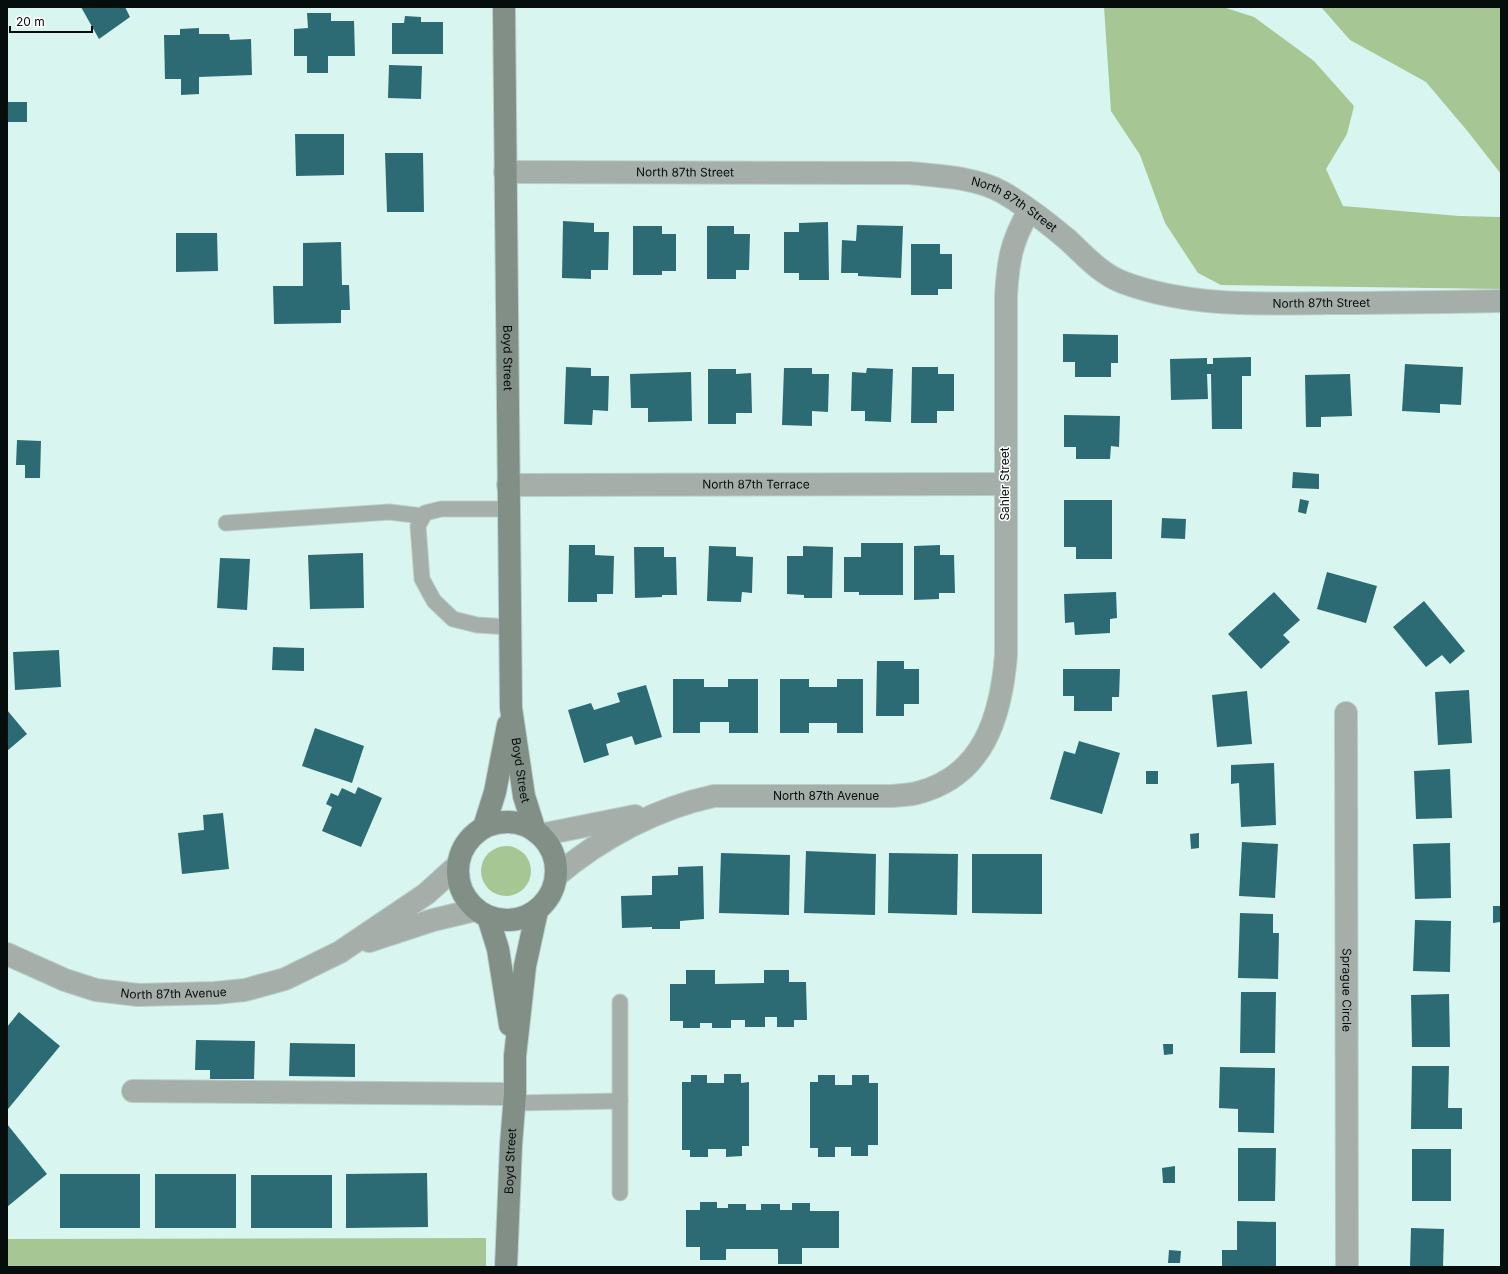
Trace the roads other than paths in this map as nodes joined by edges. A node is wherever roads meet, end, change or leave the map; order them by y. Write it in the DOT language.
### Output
graph roads {
  1 [pos="504,7"];
  2 [pos="505,172"];
  3 [pos="1029,211"];
  4 [pos="1501,301"];
  5 [pos="1005,484"];
  6 [pos="508,485"];
  7 [pos="509,510"];
  8 [pos="423,516"];
  9 [pos="226,523"];
  10 [pos="510,627"];
  11 [pos="511,708"];
  12 [pos="1346,713"];
  13 [pos="976,756"];
  14 [pos="666,810"];
  15 [pos="484,827"];
  16 [pos="538,833"];
  17 [pos="457,866"];
  18 [pos="556,876"];
  19 [pos="537,911"];
  20 [pos="482,913"];
  21 [pos="340,952"];
  22 [pos="7,954"];
  23 [pos="620,1002"];
  24 [pos="515,1056"];
  25 [pos="133,1091"];
  26 [pos="514,1099"];
  27 [pos="620,1101"];
  28 [pos="620,1193"];
  29 [pos="506,1267"];
  30 [pos="1347,1267"];
  1 -- 2 [label="street, Boyd Street"];
  2 -- 3 [label="street, North 87th Street"];
  2 -- 6 [label="street, Boyd Street"];
  3 -- 4 [label="street, North 87th Street"];
  3 -- 5 [label="street, Sahler Street"];
  5 -- 6 [label="street, North 87th Terrace"];
  5 -- 13 [label="street, Sahler Street"];
  6 -- 7 [label="street, Boyd Street"];
  7 -- 8 [label="lane"];
  7 -- 10 [label="street, Boyd Street"];
  8 -- 9 [label="lane"];
  8 -- 10 [label="lane"];
  10 -- 11 [label="street, Boyd Street"];
  11 -- 15 [label="street, Boyd Street"];
  11 -- 16 [label="street, Boyd Street"];
  12 -- 30 [label="street, Sprague Circle"];
  13 -- 14 [label="street, North 87th Avenue"];
  14 -- 16 [label="street, North 87th Avenue"];
  14 -- 18 [label="street, North 87th Avenue"];
  15 -- 16 [label="street, Boyd Street"];
  15 -- 17 [label="street, Boyd Street"];
  16 -- 18 [label="street, Boyd Street"];
  17 -- 20 [label="street, Boyd Street"];
  17 -- 21 [label="street, North 87th Avenue"];
  18 -- 19 [label="street, Boyd Street"];
  19 -- 20 [label="street, Boyd Street"];
  19 -- 24 [label="street, Boyd Street"];
  20 -- 21 [label="street, North 87th Avenue"];
  20 -- 24 [label="street, Boyd Street"];
  21 -- 22 [label="street, North 87th Avenue"];
  23 -- 27 [label="lane"];
  24 -- 26 [label="street, Boyd Street"];
  25 -- 26 [label="street"];
  26 -- 27 [label="lane"];
  26 -- 29 [label="street, Boyd Street"];
  27 -- 28 [label="lane"];
}
